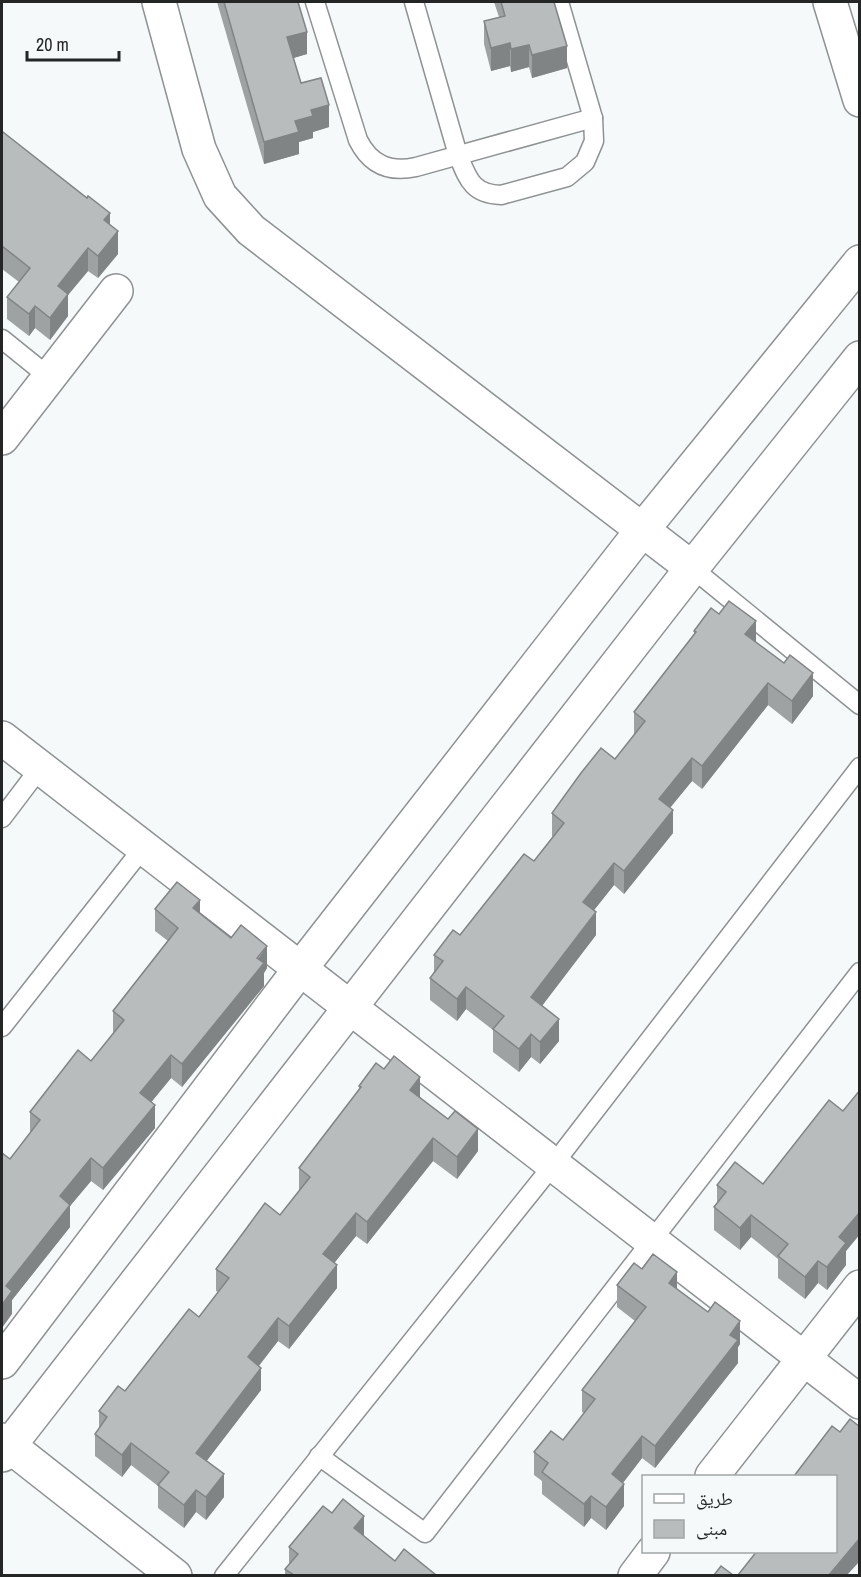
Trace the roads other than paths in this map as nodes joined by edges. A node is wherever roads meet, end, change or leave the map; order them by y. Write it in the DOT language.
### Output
graph roads {
  1 [pos="159,2"];
  2 [pos="315,2"];
  3 [pos="414,2"];
  4 [pos="560,2"];
  5 [pos="830,2"];
  6 [pos="860,100"];
  7 [pos="593,118"];
  8 [pos="458,155"];
  9 [pos="860,262"];
  10 [pos="116,291"];
  11 [pos="2,339"];
  12 [pos="860,358"];
  13 [pos="49,377"];
  14 [pos="2,438"];
  15 [pos="643,529"];
  16 [pos="692,568"];
  17 [pos="860,705"];
  18 [pos="2,738"];
  19 [pos="860,767"];
  20 [pos="40,768"];
  21 [pos="2,818"];
  22 [pos="142,848"];
  23 [pos="300,969"];
  24 [pos="860,972"];
  25 [pos="349,1007"];
  26 [pos="2,1027"];
  27 [pos="553,1165"];
  28 [pos="652,1241"];
  29 [pos="860,1287"];
  30 [pos="804,1359"];
  31 [pos="2,1362"];
  32 [pos="860,1402"];
  33 [pos="4,1447"];
  34 [pos="319,1456"];
  35 [pos="713,1475"];
  36 [pos="652,1553"];
  37 [pos="175,1575"];
  38 [pos="224,1575"];
  39 [pos="635,1575"];
  1 -- 15 [label="street"];
  2 -- 8 [label="lane"];
  3 -- 8 [label="lane"];
  4 -- 7 [label="lane"];
  5 -- 6 [label="street"];
  7 -- 8 [label="lane"];
  7 -- 8 [label="lane"];
  9 -- 15 [label="street"];
  10 -- 13 [label="street"];
  11 -- 13 [label="lane"];
  12 -- 16 [label="street"];
  13 -- 14 [label="street"];
  15 -- 16 [label="street"];
  15 -- 23 [label="street"];
  16 -- 17 [label="lane"];
  16 -- 25 [label="street"];
  18 -- 20 [label="street"];
  19 -- 27 [label="lane"];
  20 -- 21 [label="lane"];
  20 -- 22 [label="street"];
  22 -- 23 [label="street"];
  22 -- 26 [label="lane"];
  23 -- 25 [label="street"];
  23 -- 31 [label="street"];
  24 -- 28 [label="lane"];
  25 -- 27 [label="street"];
  25 -- 33 [label="street"];
  27 -- 28 [label="street"];
  27 -- 34 [label="lane"];
  28 -- 30 [label="street"];
  28 -- 34 [label="lane"];
  29 -- 30 [label="street"];
  30 -- 32 [label="street"];
  30 -- 35 [label="street"];
  33 -- 37 [label="street"];
  34 -- 38 [label="lane"];
  36 -- 39 [label="street"];
}
